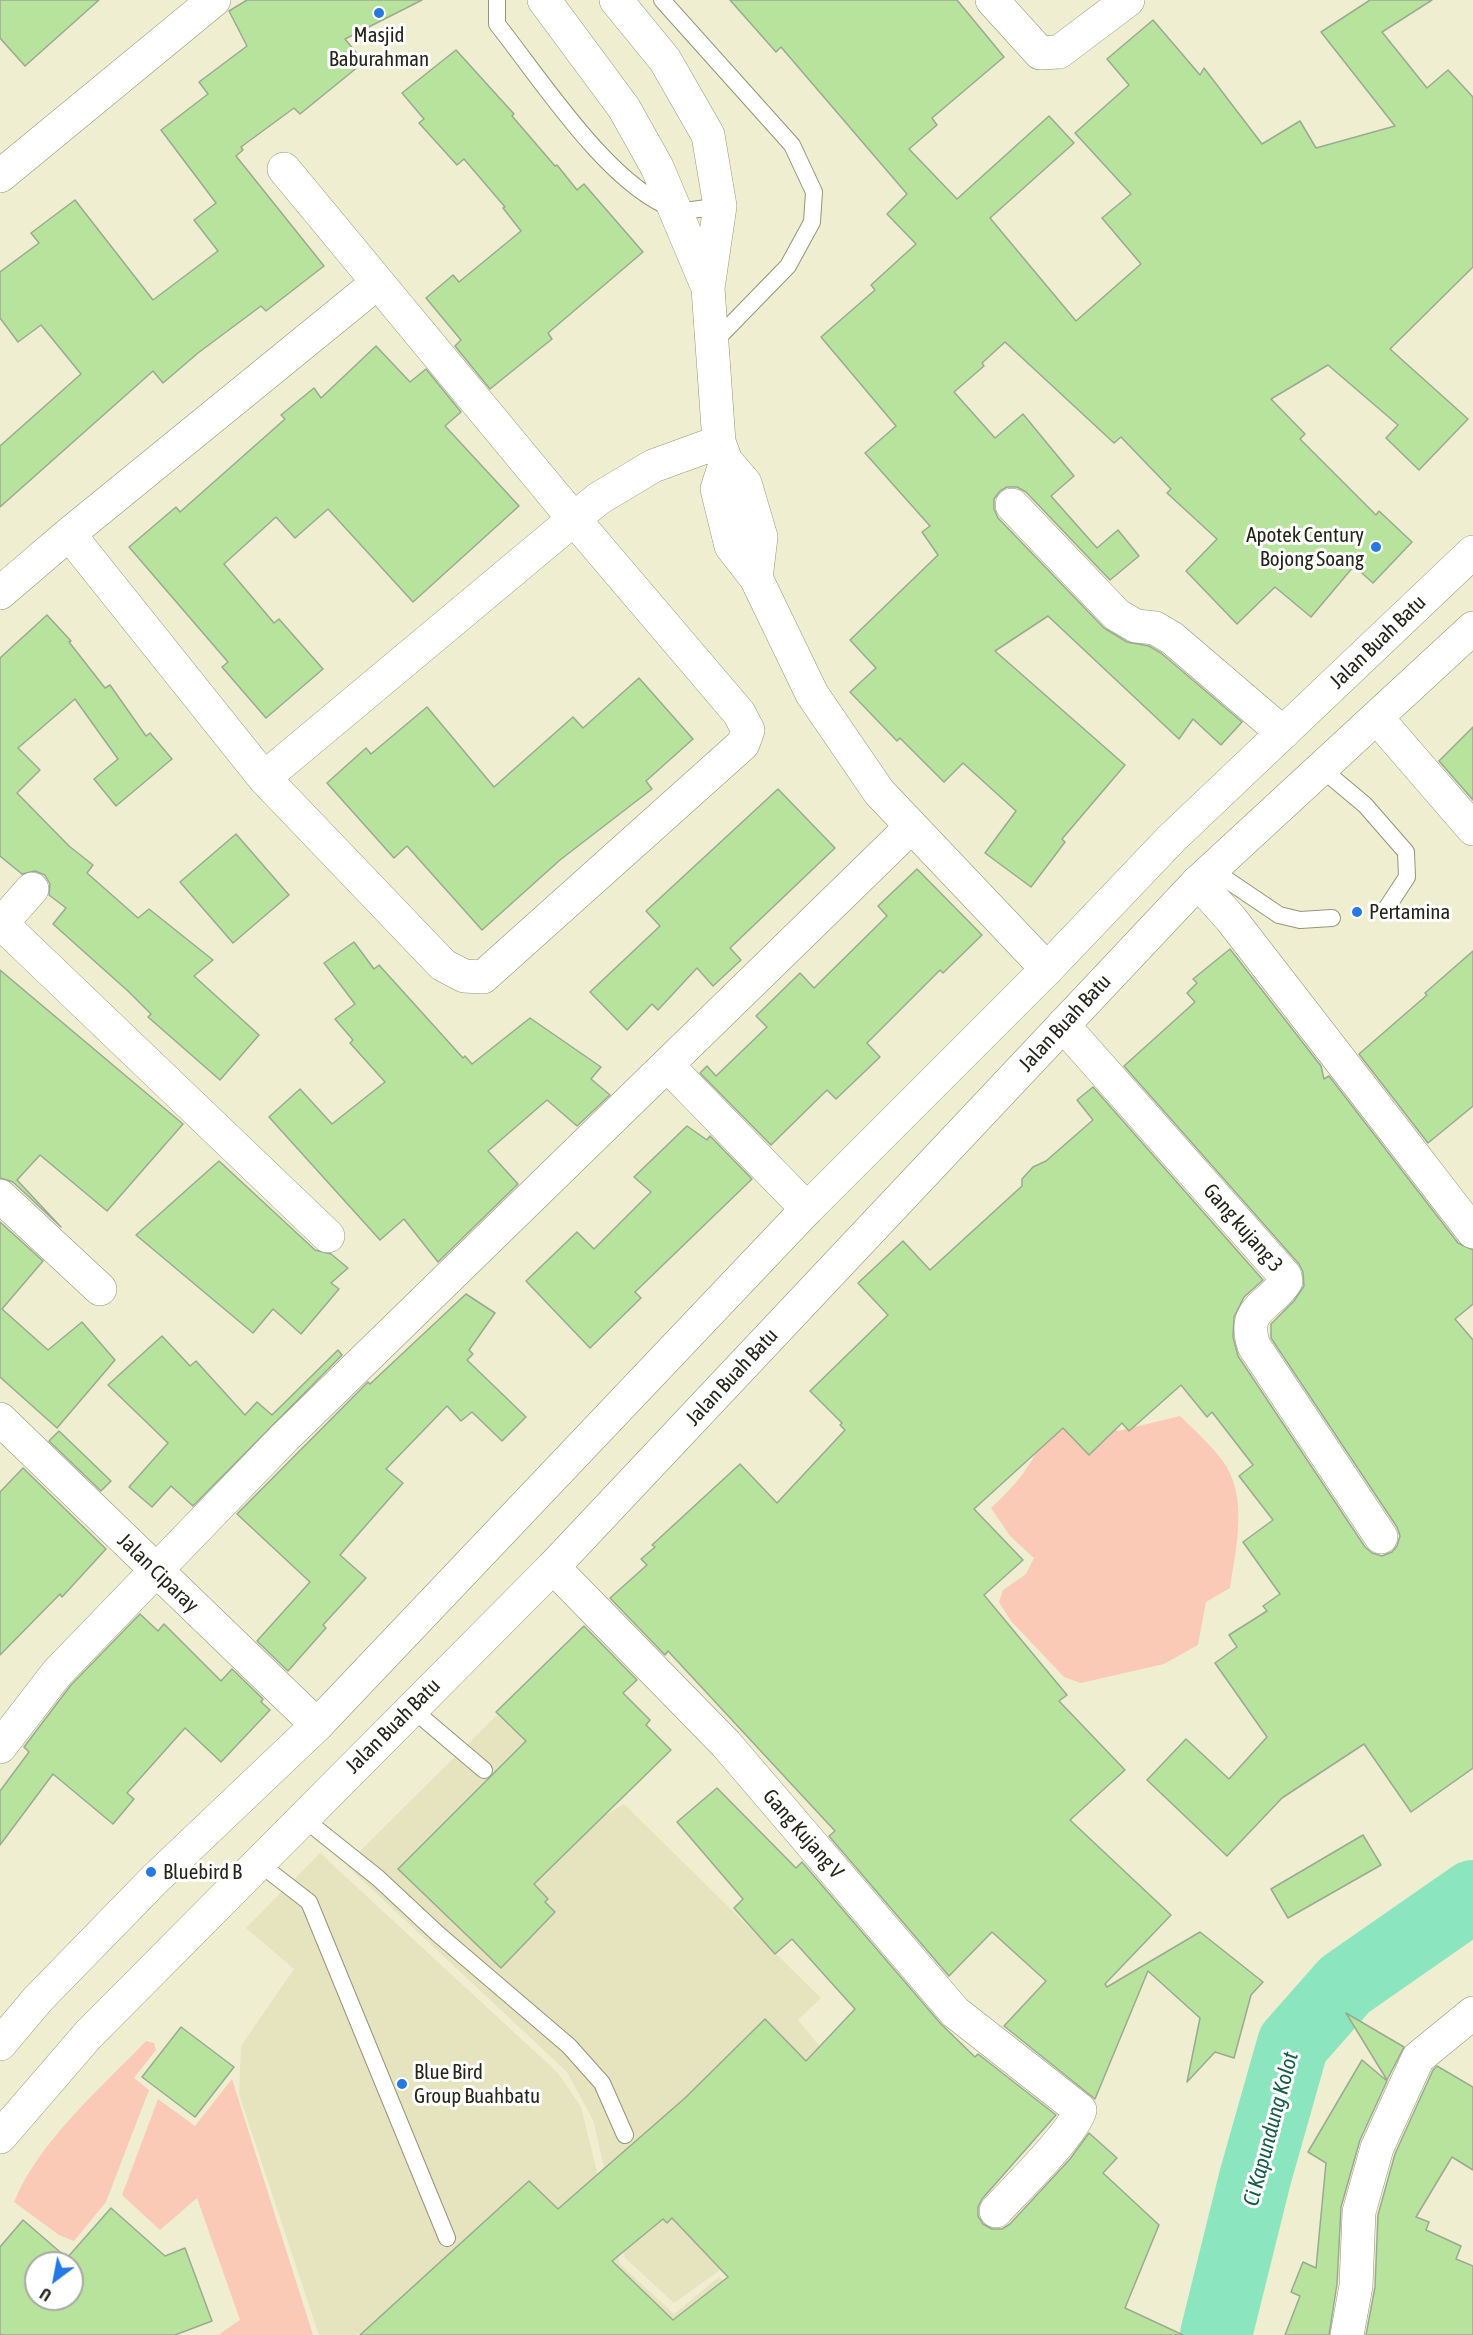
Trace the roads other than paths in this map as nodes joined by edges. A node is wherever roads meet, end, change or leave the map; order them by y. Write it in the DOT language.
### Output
graph roads {
  1 [pos="214,0"];
  2 [pos="496,0"];
  3 [pos="544,0"];
  4 [pos="616,0"];
  5 [pos="662,0"];
  6 [pos="992,0"];
  7 [pos="1128,0"];
  8 [pos="284,169"];
  9 [pos="0,176"];
  10 [pos="720,206"];
  11 [pos="675,210"];
  12 [pos="377,283"];
  13 [pos="708,288"];
  14 [pos="712,344"];
  15 [pos="727,469"];
  16 [pos="1012,505"];
  17 [pos="573,518"];
  18 [pos="69,534"];
  19 [pos="1473,552"];
  20 [pos="0,593"];
  21 [pos="1473,628"];
  22 [pos="1377,718"];
  23 [pos="1283,733"];
  24 [pos="1322,769"];
  25 [pos="264,778"];
  26 [pos="911,827"];
  27 [pos="1473,829"];
  28 [pos="1205,875"];
  29 [pos="32,889"];
  30 [pos="1386,909"];
  31 [pos="1332,918"];
  32 [pos="1,924"];
  33 [pos="1047,969"];
  34 [pos="1063,1025"];
  35 [pos="667,1065"];
  36 [pos="0,1196"];
  37 [pos="807,1209"];
  38 [pos="1473,1232"];
  39 [pos="328,1236"];
  40 [pos="100,1289"];
  41 [pos="0,1419"];
  42 [pos="1381,1537"];
  43 [pos="553,1567"];
  44 [pos="155,1570"];
  45 [pos="411,1708"];
  46 [pos="317,1725"];
  47 [pos="0,1747"];
  48 [pos="484,1770"];
  49 [pos="303,1818"];
  50 [pos="260,1864"];
  51 [pos="1473,2013"];
  52 [pos="0,2044"];
  53 [pos="625,2134"];
  54 [pos="0,2137"];
  55 [pos="996,2211"];
  56 [pos="447,2238"];
  57 [pos="1347,2335"];
  1 -- 9 [label="street"];
  2 -- 11 [label="lane"];
  3 -- 11 [label="street"];
  4 -- 10 [label="street"];
  5 -- 14 [label="lane"];
  6 -- 7 [label="street"];
  8 -- 12 [label="street"];
  10 -- 11 [label="lane"];
  10 -- 13 [label="street"];
  11 -- 13 [label="street"];
  12 -- 17 [label="street"];
  12 -- 18 [label="street"];
  13 -- 14 [label="street"];
  14 -- 15 [label="street"];
  15 -- 17 [label="street"];
  15 -- 26 [label="street"];
  16 -- 23 [label="street"];
  17 -- 25 [label="street"];
  17 -- 25 [label="street"];
  18 -- 20 [label="street"];
  18 -- 25 [label="street"];
  19 -- 23 [label="street, Jalan Buah Batu"];
  21 -- 22 [label="street, Jalan Buah Batu"];
  22 -- 24 [label="street, Jalan Buah Batu"];
  22 -- 27 [label="street"];
  23 -- 24 [label="street"];
  23 -- 33 [label="street, Jalan Buah Batu"];
  24 -- 28 [label="street, Jalan Buah Batu"];
  24 -- 30 [label="lane"];
  26 -- 33 [label="street"];
  26 -- 35 [label="street"];
  28 -- 31 [label="lane"];
  28 -- 34 [label="street, Jalan Buah Batu"];
  28 -- 38 [label="street"];
  29 -- 32 [label="street"];
  32 -- 39 [label="street"];
  33 -- 37 [label="street, Jalan Buah Batu"];
  34 -- 42 [label="street, Gang kujang 3"];
  34 -- 43 [label="street, Jalan Buah Batu"];
  35 -- 37 [label="street"];
  35 -- 44 [label="street"];
  36 -- 40 [label="street"];
  37 -- 46 [label="street, Jalan Buah Batu"];
  41 -- 44 [label="street, Jalan Ciparay"];
  43 -- 45 [label="street, Jalan Buah Batu"];
  43 -- 55 [label="street, Gang Kujang V"];
  44 -- 46 [label="street, Jalan Ciparay"];
  44 -- 47 [label="street"];
  45 -- 48 [label="lane"];
  45 -- 49 [label="street, Jalan Buah Batu"];
  46 -- 52 [label="street, Jalan Buah Batu"];
  49 -- 50 [label="street, Jalan Buah Batu"];
  49 -- 53 [label="lane"];
  50 -- 54 [label="street, Jalan Buah Batu"];
  50 -- 56 [label="lane"];
  51 -- 57 [label="street"];
}
